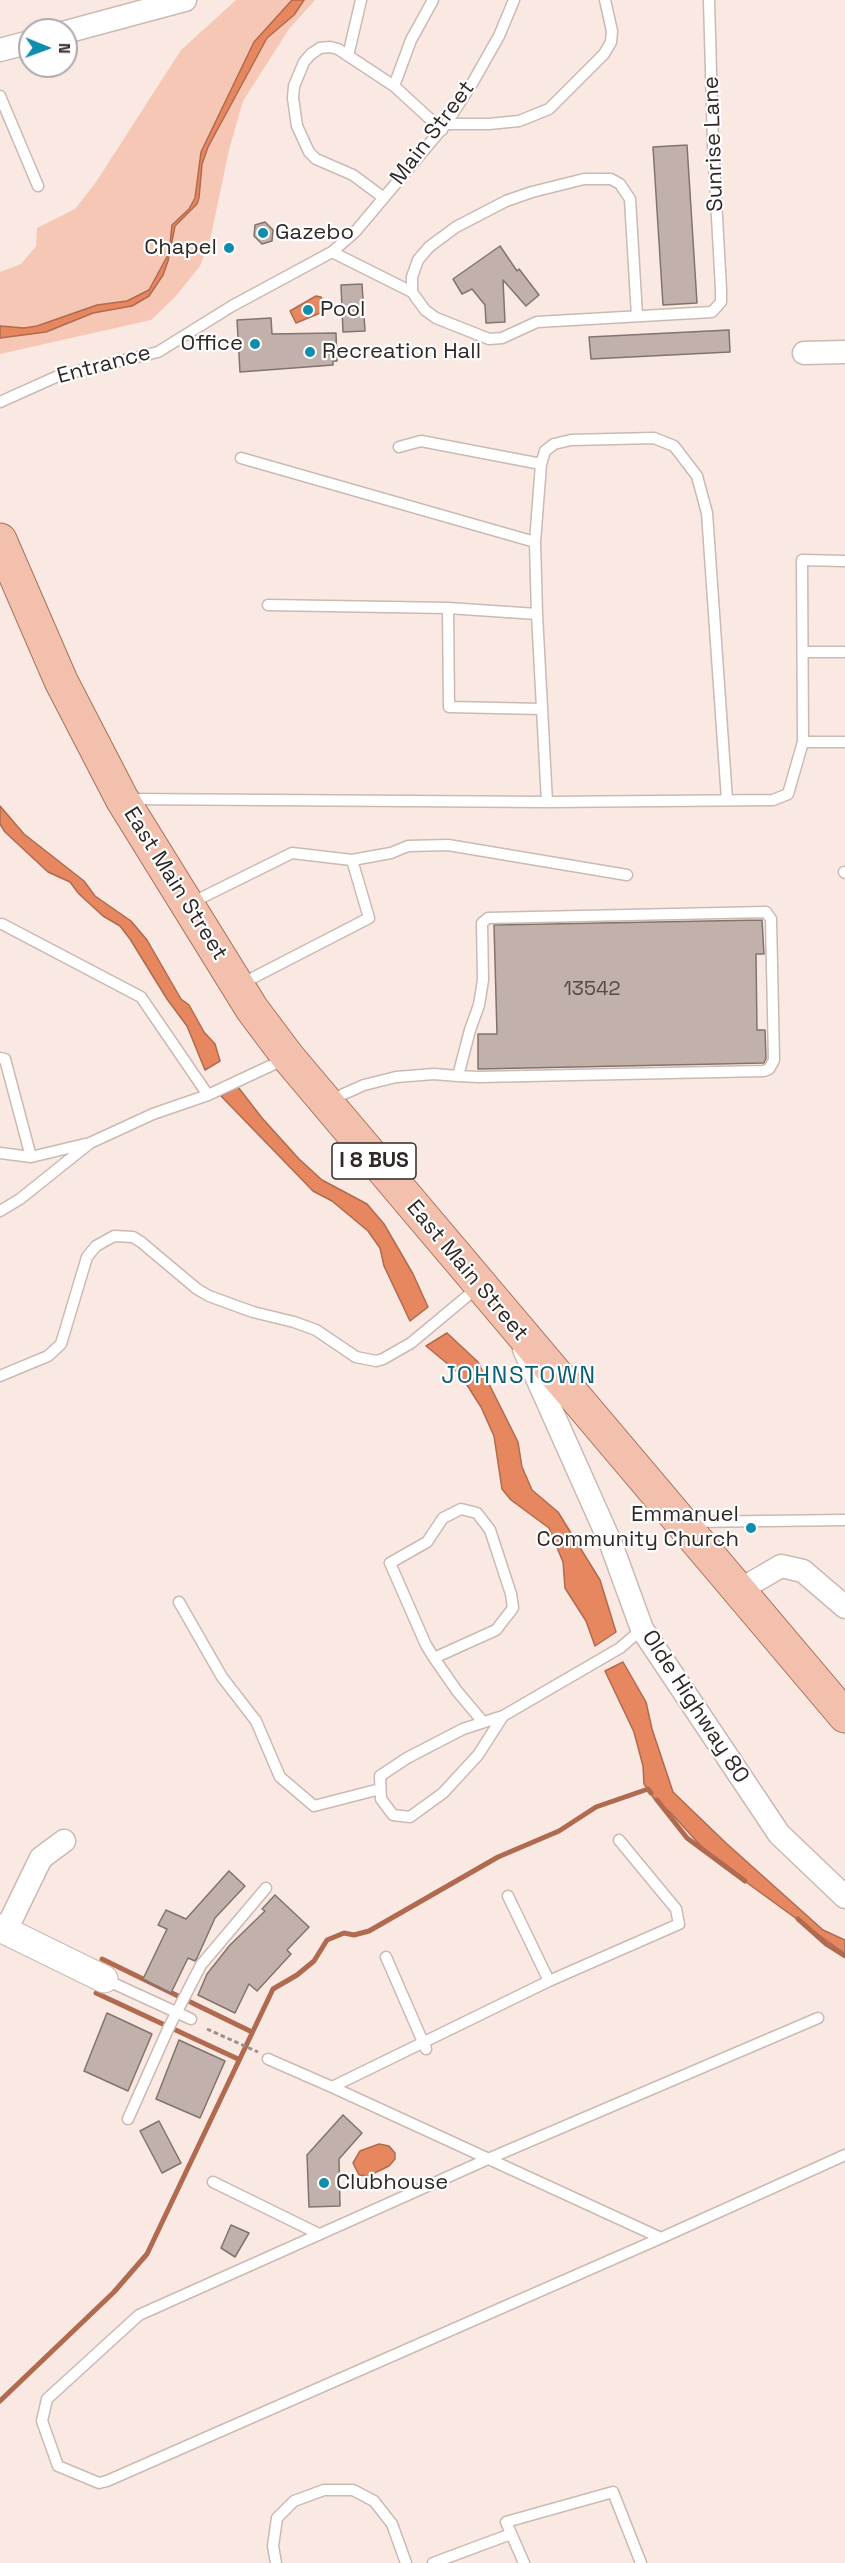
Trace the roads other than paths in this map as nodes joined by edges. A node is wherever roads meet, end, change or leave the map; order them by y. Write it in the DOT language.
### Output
graph roads {
  1 [pos="185,0"];
  2 [pos="361,0"];
  3 [pos="433,0"];
  4 [pos="514,0"];
  5 [pos="604,0"];
  6 [pos="709,0"];
  7 [pos="78,29"];
  8 [pos="18,45"];
  9 [pos="0,50"];
  10 [pos="348,56"];
  11 [pos="394,86"];
  12 [pos="0,96"];
  13 [pos="444,127"];
  14 [pos="38,186"];
  15 [pos="384,198"];
  16 [pos="332,252"];
  17 [pos="412,292"];
  18 [pos="638,316"];
  19 [pos="845,352"];
  20 [pos="804,353"];
  21 [pos="0,402"];
  22 [pos="399,447"];
  23 [pos="241,458"];
  24 [pos="541,464"];
  25 [pos="0,540"];
  26 [pos="535,542"];
  27 [pos="845,561"];
  28 [pos="268,605"];
  29 [pos="448,608"];
  30 [pos="537,614"];
  31 [pos="804,652"];
  32 [pos="845,652"];
  33 [pos="542,709"];
  34 [pos="803,742"];
  35 [pos="845,742"];
  36 [pos="122,799"];
  37 [pos="727,800"];
  38 [pos="547,802"];
  39 [pos="352,860"];
  40 [pos="627,875"];
  41 [pos="188,905"];
  42 [pos="2,924"];
  43 [pos="238,985"];
  44 [pos="288,1057"];
  45 [pos="0,1058"];
  46 [pos="458,1076"];
  47 [pos="208,1095"];
  48 [pos="325,1102"];
  49 [pos="90,1143"];
  50 [pos="0,1154"];
  51 [pos="31,1156"];
  52 [pos="0,1211"];
  53 [pos="480,1286"];
  54 [pos="514,1325"];
  55 [pos="0,1376"];
  56 [pos="845,1520"];
  57 [pos="679,1522"];
  58 [pos="738,1591"];
  59 [pos="179,1602"];
  60 [pos="845,1607"];
  61 [pos="642,1629"];
  62 [pos="434,1658"];
  63 [pos="503,1716"];
  64 [pos="845,1716"];
  65 [pos="483,1722"];
  66 [pos="380,1789"];
  67 [pos="620,1840"];
  68 [pos="64,1841"];
  69 [pos="266,1888"];
  70 [pos="508,1896"];
  71 [pos="845,1897"];
  72 [pos="3,1929"];
  73 [pos="386,1957"];
  74 [pos="104,1978"];
  75 [pos="549,1981"];
  76 [pos="177,2012"];
  77 [pos="818,2018"];
  78 [pos="191,2019"];
  79 [pos="424,2045"];
  80 [pos="264,2056"];
  81 [pos="332,2088"];
  82 [pos="128,2119"];
  83 [pos="845,2155"];
  84 [pos="488,2159"];
  85 [pos="213,2182"];
  86 [pos="319,2234"];
  87 [pos="660,2238"];
  88 [pos="511,2534"];
  89 [pos="276,2563"];
  90 [pos="406,2563"];
  91 [pos="433,2563"];
  92 [pos="524,2563"];
  93 [pos="641,2563"];
  1 -- 7 [label="street"];
  2 -- 10 [label="lane"];
  3 -- 11 [label="lane"];
  4 -- 13 [label="lane, Main Street"];
  5 -- 13 [label="lane"];
  6 -- 18 [label="lane, Sunrise Lane"];
  8 -- 9 [label="street"];
  10 -- 11 [label="lane"];
  10 -- 15 [label="lane"];
  11 -- 13 [label="lane"];
  12 -- 14 [label="lane"];
  13 -- 15 [label="lane, Main Street"];
  15 -- 16 [label="lane, Main Street"];
  16 -- 17 [label="lane"];
  16 -- 21 [label="lane, Entrance"];
  17 -- 18 [label="lane"];
  17 -- 18 [label="lane"];
  19 -- 20 [label="street"];
  22 -- 24 [label="lane"];
  23 -- 26 [label="lane"];
  24 -- 26 [label="lane"];
  24 -- 37 [label="lane"];
  25 -- 36 [label="main road, East Main Street / I 8 BUS"];
  26 -- 30 [label="lane"];
  27 -- 31 [label="lane"];
  28 -- 29 [label="lane"];
  29 -- 30 [label="lane"];
  29 -- 33 [label="lane"];
  30 -- 33 [label="lane"];
  31 -- 32 [label="lane"];
  31 -- 34 [label="lane"];
  33 -- 38 [label="lane"];
  34 -- 35 [label="lane"];
  34 -- 37 [label="lane"];
  36 -- 38 [label="lane"];
  36 -- 41 [label="main road, East Main Street / I 8 BUS"];
  37 -- 38 [label="lane"];
  39 -- 40 [label="lane"];
  39 -- 41 [label="lane"];
  39 -- 43 [label="lane"];
  41 -- 43 [label="main road, East Main Street / I 8 BUS"];
  42 -- 47 [label="lane"];
  43 -- 44 [label="main road, East Main Street / I 8 BUS"];
  44 -- 47 [label="lane"];
  44 -- 48 [label="main road, East Main Street / I 8 BUS"];
  45 -- 51 [label="lane"];
  46 -- 46 [label="lane"];
  46 -- 48 [label="lane"];
  47 -- 49 [label="lane"];
  48 -- 53 [label="main road, East Main Street / I 8 BUS"];
  49 -- 51 [label="lane"];
  49 -- 52 [label="lane"];
  50 -- 51 [label="lane"];
  53 -- 54 [label="main road, East Main Street / I 8 BUS"];
  53 -- 55 [label="lane"];
  54 -- 57 [label="main road, East Main Street / I 8 BUS"];
  54 -- 61 [label="street, Olde Highway 80"];
  56 -- 57 [label="lane"];
  57 -- 58 [label="main road, East Main Street / I 8 BUS"];
  58 -- 60 [label="street"];
  58 -- 64 [label="main road, East Main Street / I 8 BUS"];
  59 -- 66 [label="lane"];
  61 -- 63 [label="lane"];
  61 -- 71 [label="street, Olde Highway 80"];
  62 -- 62 [label="lane"];
  62 -- 65 [label="lane"];
  63 -- 65 [label="lane"];
  63 -- 66 [label="lane"];
  65 -- 66 [label="lane"];
  67 -- 75 [label="lane"];
  68 -- 72 [label="street"];
  69 -- 76 [label="lane"];
  70 -- 75 [label="lane"];
  72 -- 74 [label="street"];
  73 -- 79 [label="lane"];
  74 -- 76 [label="lane"];
  75 -- 79 [label="lane"];
  76 -- 78 [label="lane"];
  76 -- 82 [label="lane"];
  77 -- 84 [label="lane"];
  79 -- 81 [label="lane"];
  80 -- 81 [label="lane"];
  81 -- 84 [label="lane"];
  83 -- 87 [label="lane"];
  84 -- 86 [label="lane"];
  84 -- 87 [label="lane"];
  85 -- 86 [label="lane"];
  86 -- 87 [label="lane"];
  88 -- 91 [label="lane"];
  88 -- 92 [label="lane"];
  88 -- 93 [label="lane"];
  89 -- 90 [label="lane"];
}
